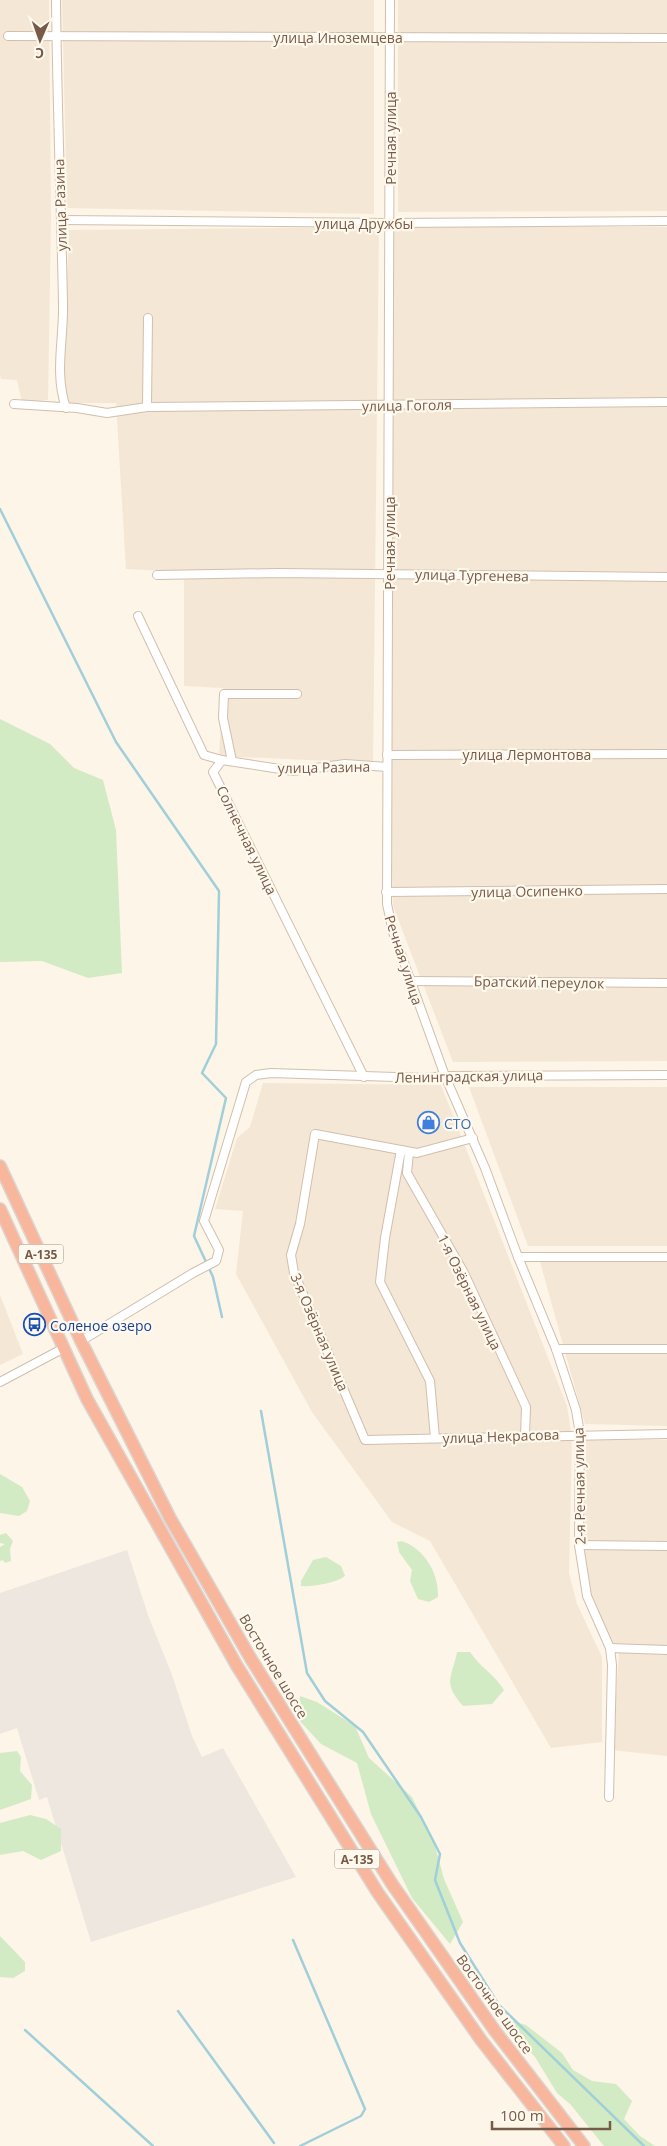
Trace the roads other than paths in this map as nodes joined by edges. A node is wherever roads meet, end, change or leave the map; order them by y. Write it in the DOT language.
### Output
graph roads {
  1 [pos="56,0"];
  2 [pos="390,0"];
  3 [pos="8,36"];
  4 [pos="56,37"];
  5 [pos="390,37"];
  6 [pos="667,38"];
  7 [pos="61,220"];
  8 [pos="667,221"];
  9 [pos="390,223"];
  10 [pos="148,318"];
  11 [pos="667,402"];
  12 [pos="14,404"];
  13 [pos="390,405"];
  14 [pos="147,407"];
  15 [pos="66,408"];
  16 [pos="157,575"];
  17 [pos="388,575"];
  18 [pos="667,577"];
  19 [pos="138,616"];
  20 [pos="297,694"];
  21 [pos="667,754"];
  22 [pos="387,755"];
  23 [pos="222,760"];
  24 [pos="232,761"];
  25 [pos="387,767"];
  26 [pos="667,890"];
  27 [pos="386,892"];
  28 [pos="411,981"];
  29 [pos="667,983"];
  30 [pos="667,1075"];
  31 [pos="445,1076"];
  32 [pos="364,1077"];
  33 [pos="472,1138"];
  34 [pos="405,1151"];
  35 [pos="0,1166"];
  36 [pos="0,1209"];
  37 [pos="667,1256"];
  38 [pos="518,1257"];
  39 [pos="81,1341"];
  40 [pos="64,1348"];
  41 [pos="556,1349"];
  42 [pos="667,1349"];
  43 [pos="0,1382"];
  44 [pos="580,1434"];
  45 [pos="667,1434"];
  46 [pos="525,1436"];
  47 [pos="435,1438"];
  48 [pos="365,1440"];
  49 [pos="579,1545"];
  50 [pos="667,1546"];
  51 [pos="188,1549"];
  52 [pos="174,1556"];
  53 [pos="610,1648"];
  54 [pos="667,1650"];
  55 [pos="609,1796"];
  56 [pos="564,2146"];
  57 [pos="584,2146"];
  1 -- 4 [label="street, улица Разина"];
  2 -- 5 [label="street, Речная улица"];
  3 -- 4 [label="street, улица Иноземцева"];
  4 -- 5 [label="street, улица Иноземцева"];
  4 -- 7 [label="street, улица Разина"];
  5 -- 6 [label="street, улица Иноземцева"];
  5 -- 9 [label="street, Речная улица"];
  7 -- 9 [label="street, улица Дружбы"];
  7 -- 15 [label="street, улица Разина"];
  8 -- 9 [label="street, улица Дружбы"];
  9 -- 13 [label="street, Речная улица"];
  10 -- 14 [label="street"];
  11 -- 13 [label="street, улица Гоголя"];
  12 -- 15 [label="street, улица Гоголя"];
  13 -- 14 [label="street, улица Гоголя"];
  13 -- 17 [label="street, Речная улица"];
  14 -- 15 [label="street, улица Гоголя"];
  16 -- 17 [label="street, улица Тургенева"];
  17 -- 18 [label="street, улица Тургенева"];
  17 -- 22 [label="street, Речная улица"];
  19 -- 23 [label="street"];
  20 -- 24 [label="street"];
  21 -- 22 [label="street, улица Лермонтова"];
  22 -- 25 [label="street, Речная улица"];
  23 -- 24 [label="street, улица Разина"];
  23 -- 32 [label="street, Солнечная улица"];
  24 -- 25 [label="street, улица Разина"];
  25 -- 27 [label="street, Речная улица"];
  26 -- 27 [label="street, улица Осипенко"];
  27 -- 28 [label="street, Речная улица"];
  28 -- 29 [label="street, Братский переулок"];
  28 -- 31 [label="street, Речная улица"];
  30 -- 31 [label="street, Ленинградская улица"];
  31 -- 32 [label="street, Ленинградская улица"];
  31 -- 33 [label="street, 2-я Речная улица"];
  32 -- 39 [label="street, Ленинградская улица"];
  33 -- 34 [label="street"];
  33 -- 38 [label="street, 2-я Речная улица"];
  34 -- 46 [label="street, 1-я Озёрная улица"];
  34 -- 47 [label="street"];
  34 -- 48 [label="street, 3-я Озёрная улица"];
  35 -- 39 [label="highway, Восточное шоссе / А-135"];
  36 -- 40 [label="highway, А-135"];
  37 -- 38 [label="street"];
  38 -- 41 [label="street, 2-я Речная улица"];
  39 -- 51 [label="highway, Восточное шоссе / А-135"];
  40 -- 43 [label="street"];
  40 -- 52 [label="highway, А-135"];
  41 -- 42 [label="street"];
  41 -- 44 [label="street, 2-я Речная улица"];
  44 -- 45 [label="street, улица Некрасова"];
  44 -- 46 [label="street, улица Некрасова"];
  44 -- 49 [label="street, 2-я Речная улица"];
  46 -- 47 [label="street, улица Некрасова"];
  47 -- 48 [label="street, улица Некрасова"];
  49 -- 50 [label="street"];
  49 -- 53 [label="street, 2-я Речная улица"];
  51 -- 52 [label="highway"];
  51 -- 57 [label="highway, Восточное шоссе / А-135"];
  52 -- 56 [label="highway, А-135"];
  53 -- 54 [label="street"];
  53 -- 55 [label="street, 2-я Речная улица"];
}
